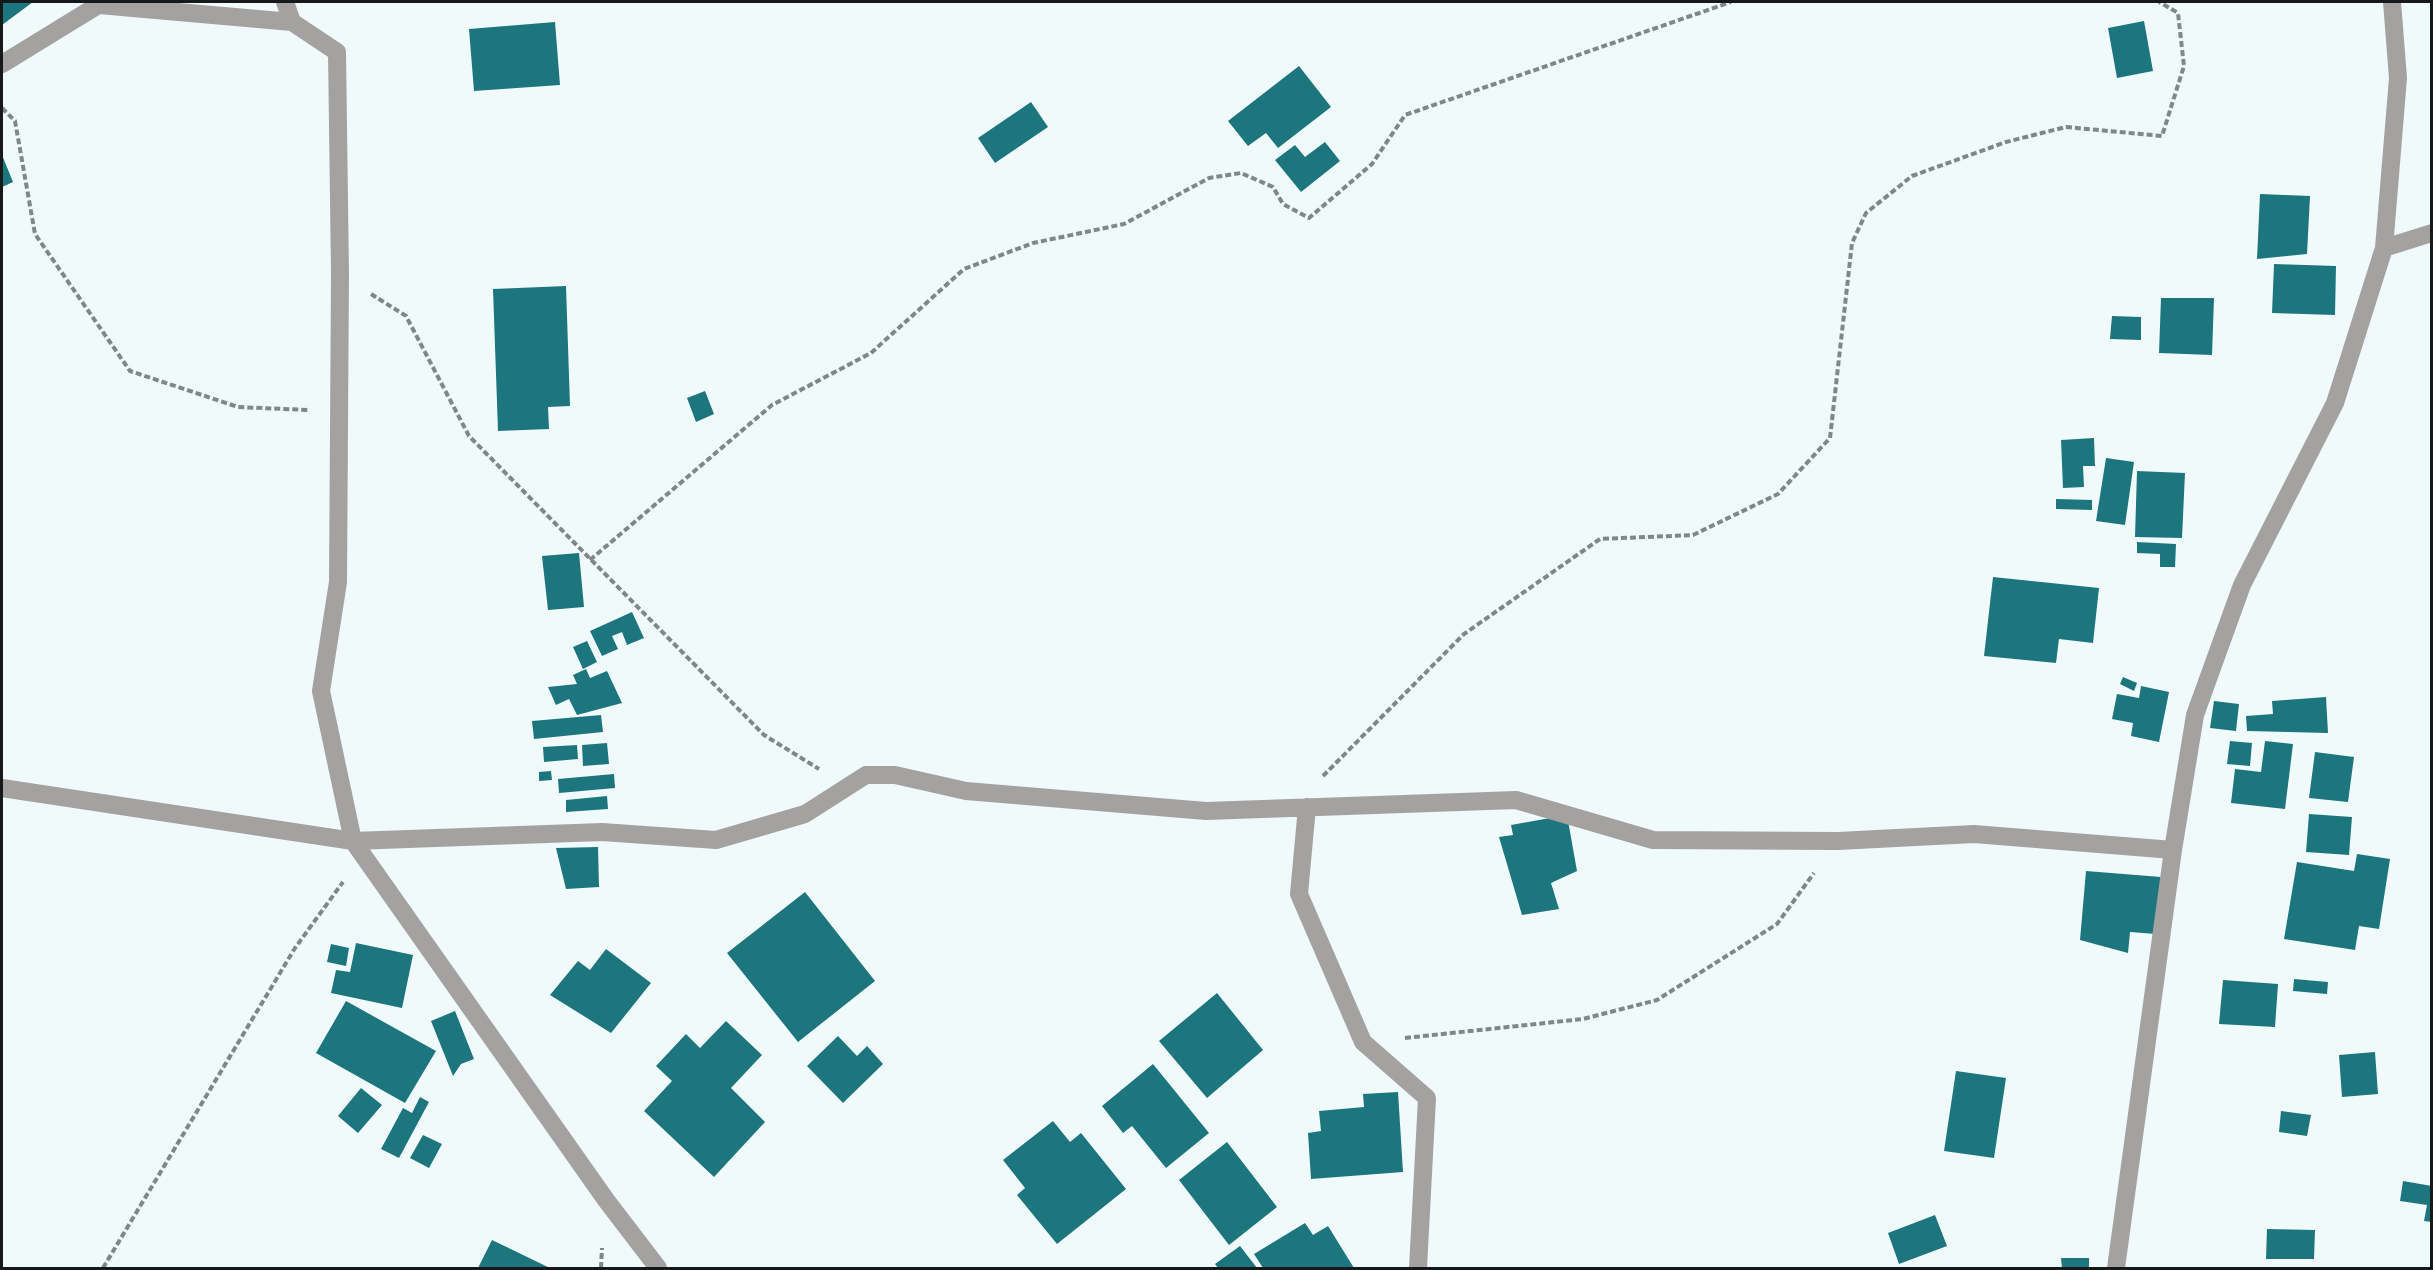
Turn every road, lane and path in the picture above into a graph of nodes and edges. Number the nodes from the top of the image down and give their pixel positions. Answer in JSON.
{"nodes":[{"id":1,"x":285,"y":2,"type":"edge"},
{"id":2,"x":1731,"y":2,"type":"edge"},
{"id":3,"x":2159,"y":2,"type":"edge"},
{"id":4,"x":2392,"y":2,"type":"edge"},
{"id":5,"x":101,"y":3,"type":"edge"},
{"id":6,"x":292,"y":22,"type":"junction"},
{"id":7,"x":2,"y":63,"type":"edge"},
{"id":8,"x":2,"y":108,"type":"edge"},
{"id":9,"x":2432,"y":232,"type":"edge"},
{"id":10,"x":2384,"y":248,"type":"junction"},
{"id":11,"x":340,"y":274,"type":"junction"},
{"id":12,"x":339,"y":412,"type":"junction"},
{"id":13,"x":590,"y":560,"type":"junction"},
{"id":14,"x":847,"y":787,"type":"junction"},
{"id":15,"x":2,"y":788,"type":"edge"},
{"id":16,"x":1299,"y":808,"type":"junction"},
{"id":17,"x":1838,"y":841,"type":"junction"},
{"id":18,"x":357,"y":849,"type":"junction"},
{"id":19,"x":2173,"y":850,"type":"junction"},
{"id":20,"x":1363,"y":1042,"type":"junction"},
{"id":21,"x":103,"y":1269,"type":"edge"},
{"id":22,"x":658,"y":1269,"type":"edge"},
{"id":23,"x":1418,"y":1269,"type":"edge"},
{"id":24,"x":2116,"y":1269,"type":"edge"}],
"edges":[{"from":1,"to":6,"type":"street"},
{"from":2,"to":13,"type":"path"},
{"from":3,"to":16,"type":"path"},
{"from":4,"to":10,"type":"street"},
{"from":5,"to":6,"type":"street"},
{"from":5,"to":7,"type":"street"},
{"from":6,"to":11,"type":"street"},
{"from":8,"to":12,"type":"path"},
{"from":9,"to":10,"type":"street"},
{"from":10,"to":19,"type":"street"},
{"from":11,"to":12,"type":"street"},
{"from":11,"to":13,"type":"path"},
{"from":12,"to":18,"type":"street"},
{"from":13,"to":14,"type":"path"},
{"from":14,"to":16,"type":"street"},
{"from":14,"to":18,"type":"street"},
{"from":15,"to":18,"type":"street"},
{"from":16,"to":17,"type":"street"},
{"from":16,"to":20,"type":"street"},
{"from":17,"to":19,"type":"street"},
{"from":17,"to":20,"type":"path"},
{"from":18,"to":21,"type":"path"},
{"from":18,"to":22,"type":"street"},
{"from":19,"to":24,"type":"street"},
{"from":20,"to":23,"type":"street"}]}
